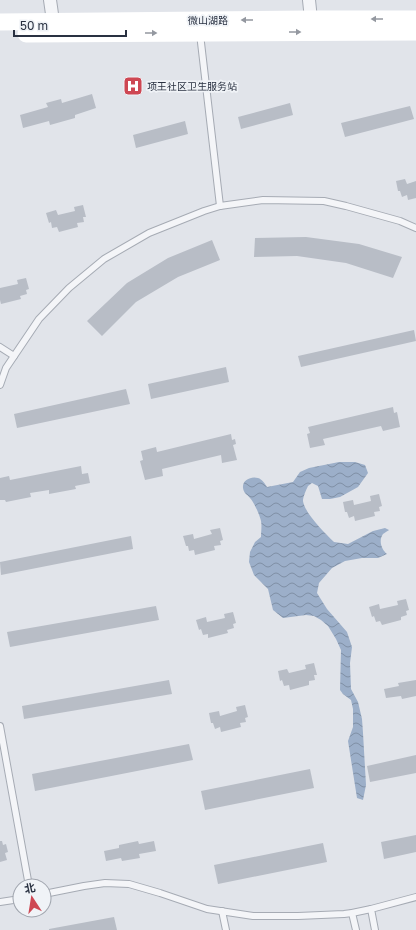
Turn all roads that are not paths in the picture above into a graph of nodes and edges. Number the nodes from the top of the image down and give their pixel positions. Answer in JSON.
{"nodes":[{"id":1,"x":50,"y":0,"type":"edge"},
{"id":2,"x":309,"y":0,"type":"edge"},
{"id":3,"x":312,"y":19,"type":"junction"},
{"id":4,"x":416,"y":19,"type":"edge"},
{"id":5,"x":53,"y":21,"type":"junction"},
{"id":6,"x":0,"y":22,"type":"edge"},
{"id":7,"x":200,"y":32,"type":"junction"},
{"id":8,"x":416,"y":32,"type":"edge"},
{"id":9,"x":0,"y":34,"type":"edge"},
{"id":10,"x":220,"y":206,"type":"junction"},
{"id":11,"x":416,"y":228,"type":"edge"},
{"id":12,"x":0,"y":347,"type":"edge"},
{"id":13,"x":14,"y":356,"type":"junction"},
{"id":14,"x":0,"y":385,"type":"edge"},
{"id":15,"x":0,"y":726,"type":"edge"},
{"id":16,"x":28,"y":878,"type":"edge"},
{"id":17,"x":52,"y":892,"type":"edge"},
{"id":18,"x":416,"y":897,"type":"edge"},
{"id":19,"x":12,"y":900,"type":"edge"},
{"id":20,"x":0,"y":902,"type":"edge"},
{"id":21,"x":371,"y":910,"type":"junction"},
{"id":22,"x":222,"y":911,"type":"junction"},
{"id":23,"x":352,"y":913,"type":"junction"},
{"id":24,"x":226,"y":930,"type":"edge"},
{"id":25,"x":356,"y":930,"type":"edge"},
{"id":26,"x":375,"y":930,"type":"edge"}],
"edges":[{"from":1,"to":5,"type":"street"},
{"from":2,"to":3,"type":"street"},
{"from":4,"to":3,"type":"street","name":"微山湖路","one_way":true},
{"from":3,"to":5,"type":"street","name":"微山湖路","one_way":true},
{"from":5,"to":6,"type":"street","name":"微山湖路"},
{"from":7,"to":8,"type":"street","name":"微山湖路","one_way":true},
{"from":9,"to":7,"type":"street","name":"微山湖路","one_way":true},
{"from":7,"to":10,"type":"lane"},
{"from":10,"to":11,"type":"lane"},
{"from":10,"to":13,"type":"lane"},
{"from":12,"to":13,"type":"lane"},
{"from":13,"to":14,"type":"lane"},
{"from":15,"to":16,"type":"lane"},
{"from":17,"to":22,"type":"lane"},
{"from":18,"to":21,"type":"lane"},
{"from":19,"to":20,"type":"lane"},
{"from":21,"to":23,"type":"lane"},
{"from":21,"to":26,"type":"lane"},
{"from":22,"to":23,"type":"lane"},
{"from":22,"to":24,"type":"lane"},
{"from":23,"to":25,"type":"lane"}]}
